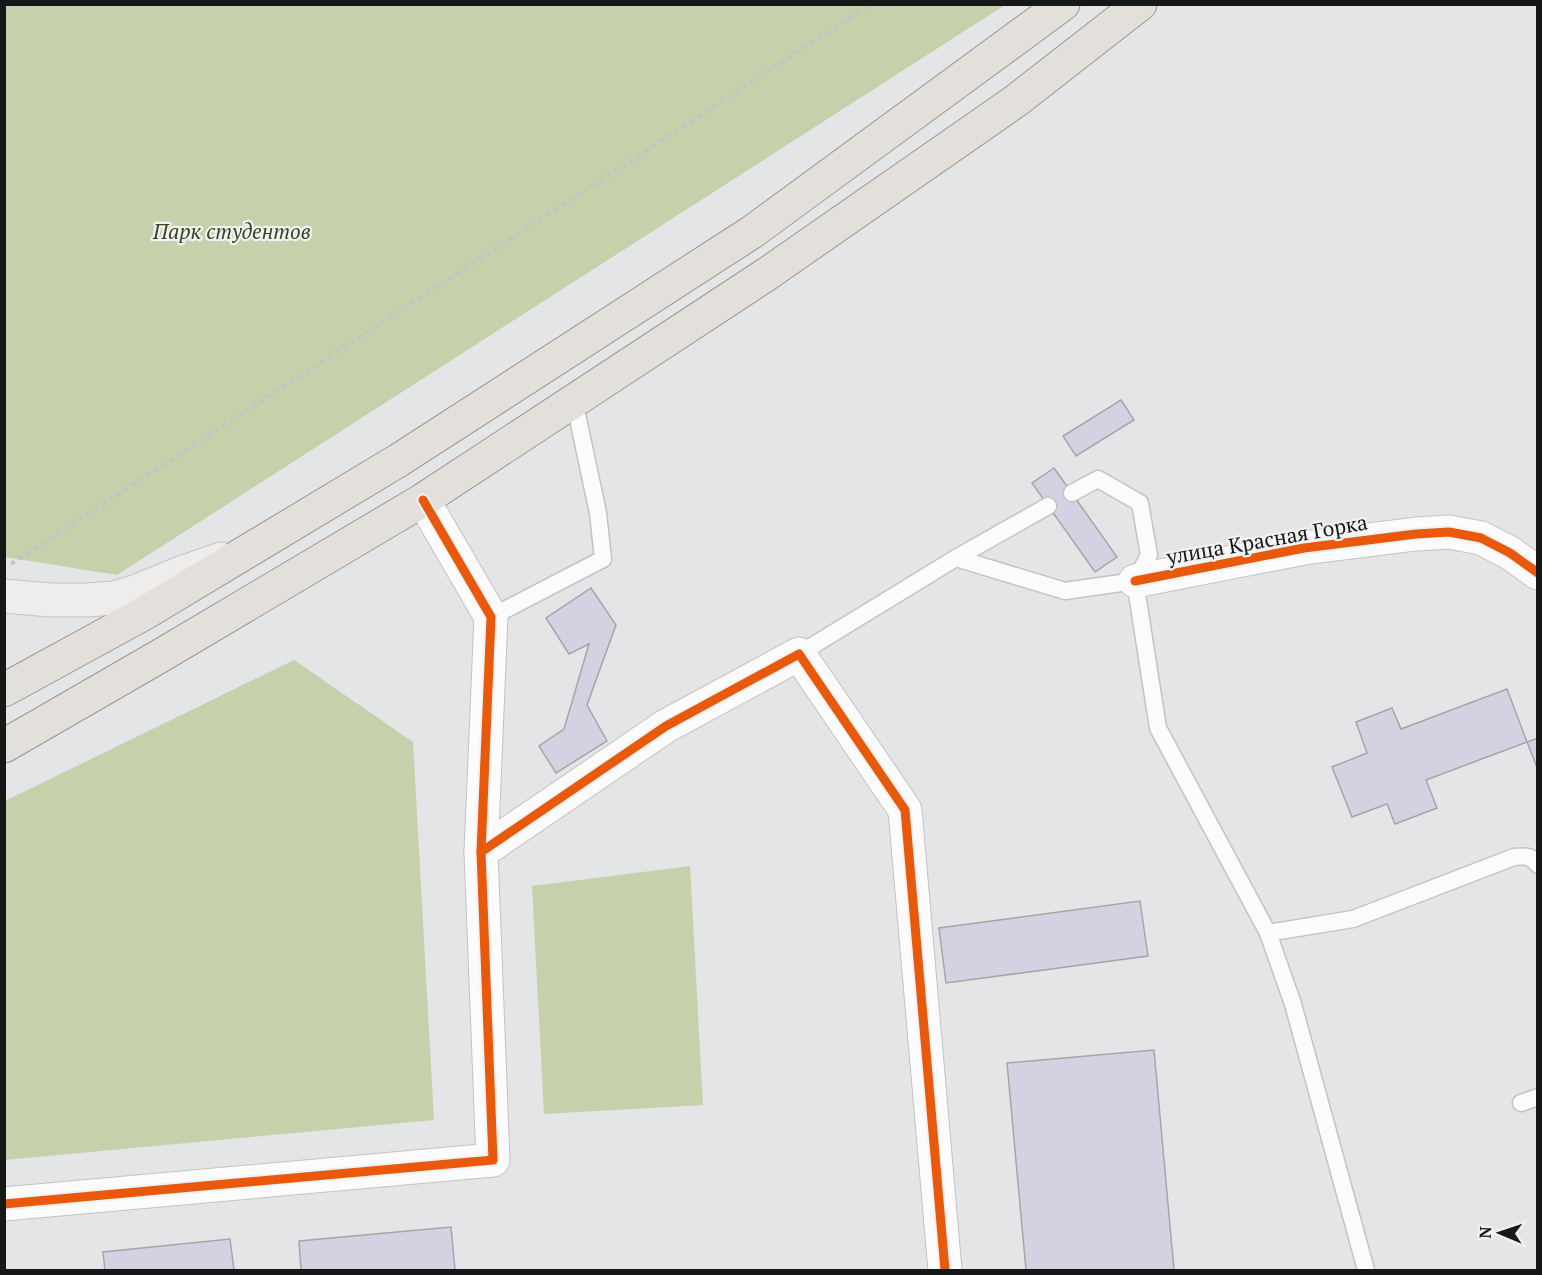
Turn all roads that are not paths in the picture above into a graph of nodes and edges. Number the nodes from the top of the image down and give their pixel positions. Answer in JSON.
{"nodes":[{"id":1,"x":1063,"y":4,"type":"edge"},
{"id":2,"x":1140,"y":4,"type":"edge"},
{"id":3,"x":574,"y":400,"type":"junction"},
{"id":4,"x":1072,"y":493,"type":"dead end"},
{"id":5,"x":423,"y":500,"type":"junction"},
{"id":6,"x":1048,"y":506,"type":"dead end"},
{"id":7,"x":254,"y":548,"type":"junction"},
{"id":8,"x":956,"y":558,"type":"junction"},
{"id":9,"x":1538,"y":573,"type":"edge"},
{"id":10,"x":1135,"y":581,"type":"junction"},
{"id":11,"x":4,"y":597,"type":"edge"},
{"id":12,"x":491,"y":617,"type":"junction"},
{"id":13,"x":799,"y":654,"type":"junction"},
{"id":14,"x":4,"y":690,"type":"edge"},
{"id":15,"x":4,"y":746,"type":"edge"},
{"id":16,"x":481,"y":852,"type":"junction"},
{"id":17,"x":1538,"y":865,"type":"edge"},
{"id":18,"x":1268,"y":933,"type":"junction"},
{"id":19,"x":1538,"y":1097,"type":"edge"},
{"id":20,"x":1521,"y":1103,"type":"dead end"},
{"id":21,"x":4,"y":1204,"type":"edge"},
{"id":22,"x":945,"y":1270,"type":"edge"},
{"id":23,"x":1366,"y":1270,"type":"edge"}],
"edges":[{"from":1,"to":7,"type":"main road"},
{"from":2,"to":3,"type":"main road"},
{"from":3,"to":5,"type":"main road"},
{"from":3,"to":12,"type":"lane"},
{"from":4,"to":10,"type":"lane"},
{"from":5,"to":12,"type":"street"},
{"from":5,"to":15,"type":"main road"},
{"from":6,"to":8,"type":"lane"},
{"from":7,"to":11,"type":"street"},
{"from":7,"to":14,"type":"main road"},
{"from":8,"to":10,"type":"lane"},
{"from":8,"to":13,"type":"lane"},
{"from":9,"to":10,"type":"street","name":"улица Красная Горка"},
{"from":10,"to":18,"type":"lane"},
{"from":12,"to":16,"type":"street"},
{"from":13,"to":16,"type":"street"},
{"from":13,"to":22,"type":"street"},
{"from":16,"to":21,"type":"street"},
{"from":17,"to":18,"type":"lane"},
{"from":18,"to":23,"type":"lane"},
{"from":19,"to":20,"type":"lane"}]}
